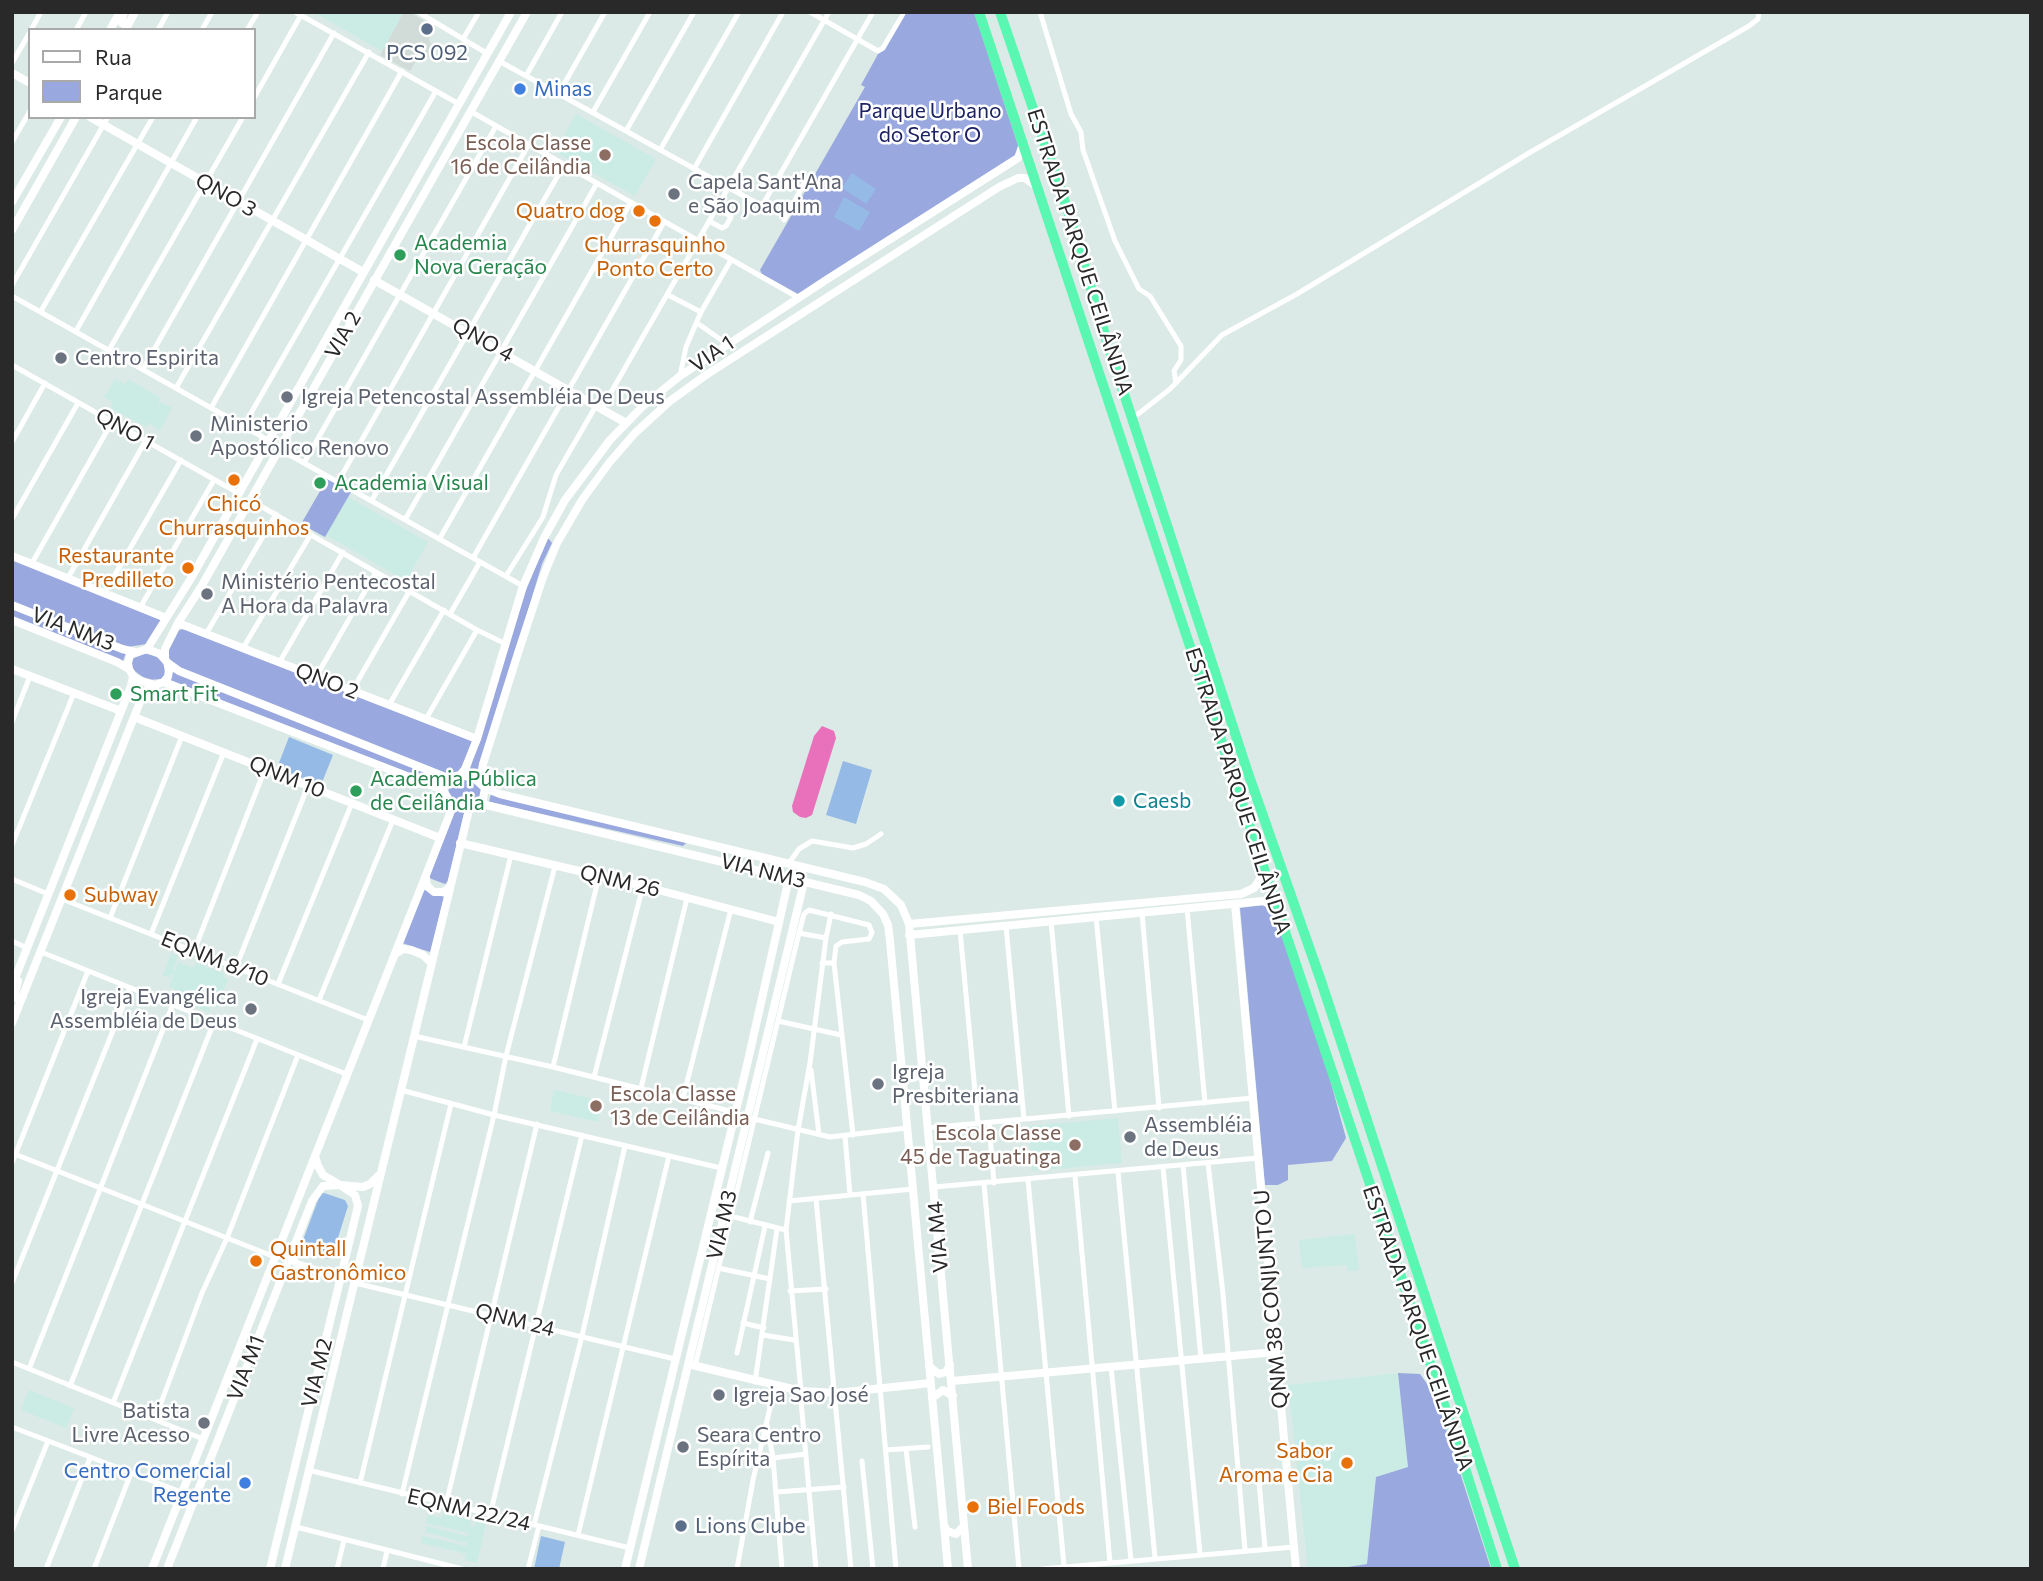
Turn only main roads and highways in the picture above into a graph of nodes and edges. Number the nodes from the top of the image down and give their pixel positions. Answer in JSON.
{"nodes":[{"id":1,"x":122,"y":12,"type":"edge"},
{"id":2,"x":135,"y":12,"type":"edge"},
{"id":3,"x":511,"y":12,"type":"edge"},
{"id":4,"x":527,"y":12,"type":"edge"},
{"id":5,"x":979,"y":12,"type":"edge"},
{"id":6,"x":1000,"y":12,"type":"edge"},
{"id":7,"x":127,"y":26,"type":"edge"},
{"id":8,"x":111,"y":28,"type":"edge"},
{"id":9,"x":12,"y":73,"type":"edge"},
{"id":10,"x":28,"y":82,"type":"edge"},
{"id":11,"x":60,"y":119,"type":"edge"},
{"id":12,"x":60,"y":119,"type":"edge"},
{"id":13,"x":75,"y":119,"type":"edge"},
{"id":14,"x":106,"y":121,"type":"edge"},
{"id":15,"x":1023,"y":144,"type":"junction"},
{"id":16,"x":50,"y":163,"type":"junction"},
{"id":17,"x":31,"y":170,"type":"junction"},
{"id":18,"x":419,"y":175,"type":"junction"},
{"id":19,"x":431,"y":183,"type":"junction"},
{"id":20,"x":1037,"y":187,"type":"junction"},
{"id":21,"x":411,"y":188,"type":"junction"},
{"id":22,"x":423,"y":197,"type":"junction"},
{"id":23,"x":12,"y":202,"type":"edge"},
{"id":24,"x":15,"y":226,"type":"edge"},
{"id":25,"x":864,"y":255,"type":"junction"},
{"id":26,"x":872,"y":269,"type":"junction"},
{"id":27,"x":363,"y":272,"type":"junction"},
{"id":28,"x":374,"y":280,"type":"junction"},
{"id":29,"x":738,"y":354,"type":"junction"},
{"id":30,"x":699,"y":362,"type":"junction"},
{"id":31,"x":305,"y":376,"type":"junction"},
{"id":32,"x":316,"y":383,"type":"junction"},
{"id":33,"x":298,"y":388,"type":"junction"},
{"id":34,"x":308,"y":395,"type":"junction"},
{"id":35,"x":1133,"y":418,"type":"junction"},
{"id":36,"x":1115,"y":419,"type":"junction"},
{"id":37,"x":626,"y":423,"type":"junction"},
{"id":38,"x":582,"y":500,"type":"junction"},
{"id":39,"x":553,"y":521,"type":"junction"},
{"id":40,"x":544,"y":538,"type":"junction"},
{"id":41,"x":12,"y":556,"type":"edge"},
{"id":42,"x":543,"y":577,"type":"junction"},
{"id":43,"x":190,"y":580,"type":"junction"},
{"id":44,"x":201,"y":587,"type":"junction"},
{"id":45,"x":181,"y":593,"type":"junction"},
{"id":46,"x":193,"y":600,"type":"junction"},
{"id":47,"x":12,"y":605,"type":"edge"},
{"id":48,"x":166,"y":618,"type":"junction"},
{"id":49,"x":12,"y":620,"type":"edge"},
{"id":50,"x":178,"y":623,"type":"junction"},
{"id":51,"x":147,"y":649,"type":"junction"},
{"id":52,"x":135,"y":652,"type":"junction"},
{"id":53,"x":166,"y":661,"type":"junction"},
{"id":54,"x":12,"y":669,"type":"edge"},
{"id":55,"x":131,"y":672,"type":"junction"},
{"id":56,"x":164,"y":682,"type":"junction"},
{"id":57,"x":153,"y":685,"type":"junction"},
{"id":58,"x":121,"y":711,"type":"junction"},
{"id":59,"x":134,"y":717,"type":"junction"},
{"id":60,"x":1235,"y":730,"type":"junction"},
{"id":61,"x":1220,"y":734,"type":"junction"},
{"id":62,"x":477,"y":739,"type":"junction"},
{"id":63,"x":96,"y":773,"type":"junction"},
{"id":64,"x":460,"y":775,"type":"junction"},
{"id":65,"x":448,"y":778,"type":"junction"},
{"id":66,"x":482,"y":785,"type":"junction"},
{"id":67,"x":443,"y":790,"type":"junction"},
{"id":68,"x":451,"y":803,"type":"junction"},
{"id":69,"x":482,"y":804,"type":"junction"},
{"id":70,"x":469,"y":810,"type":"junction"},
{"id":71,"x":88,"y":834,"type":"junction"},
{"id":72,"x":440,"y":838,"type":"junction"},
{"id":73,"x":687,"y":839,"type":"junction"},
{"id":74,"x":460,"y":843,"type":"junction"},
{"id":75,"x":704,"y":843,"type":"junction"},
{"id":76,"x":67,"y":847,"type":"junction"},
{"id":77,"x":682,"y":852,"type":"junction"},
{"id":78,"x":700,"y":856,"type":"junction"},
{"id":79,"x":1263,"y":866,"type":"junction"},
{"id":80,"x":826,"y":872,"type":"junction"},
{"id":81,"x":426,"y":875,"type":"junction"},
{"id":82,"x":789,"y":878,"type":"junction"},
{"id":83,"x":848,"y":878,"type":"junction"},
{"id":84,"x":804,"y":881,"type":"junction"},
{"id":85,"x":825,"y":886,"type":"junction"},
{"id":86,"x":450,"y":887,"type":"junction"},
{"id":87,"x":842,"y":890,"type":"junction"},
{"id":88,"x":1239,"y":900,"type":"junction"},
{"id":89,"x":61,"y":903,"type":"junction"},
{"id":90,"x":783,"y":903,"type":"junction"},
{"id":91,"x":798,"y":905,"type":"junction"},
{"id":92,"x":1278,"y":908,"type":"junction"},
{"id":93,"x":938,"y":921,"type":"junction"},
{"id":94,"x":779,"y":922,"type":"junction"},
{"id":95,"x":909,"y":924,"type":"junction"},
{"id":96,"x":939,"y":932,"type":"junction"},
{"id":97,"x":909,"y":935,"type":"junction"},
{"id":98,"x":27,"y":949,"type":"junction"},
{"id":99,"x":395,"y":954,"type":"junction"},
{"id":100,"x":431,"y":963,"type":"junction"},
{"id":101,"x":12,"y":986,"type":"edge"},
{"id":102,"x":23,"y":996,"type":"junction"},
{"id":103,"x":12,"y":1006,"type":"edge"},
{"id":104,"x":12,"y":1016,"type":"edge"},
{"id":105,"x":12,"y":1023,"type":"edge"},
{"id":106,"x":747,"y":1065,"type":"junction"},
{"id":107,"x":759,"y":1067,"type":"junction"},
{"id":108,"x":902,"y":1071,"type":"junction"},
{"id":109,"x":923,"y":1071,"type":"junction"},
{"id":110,"x":904,"y":1089,"type":"junction"},
{"id":111,"x":925,"y":1090,"type":"junction"},
{"id":112,"x":1364,"y":1114,"type":"junction"},
{"id":113,"x":1348,"y":1117,"type":"junction"},
{"id":114,"x":315,"y":1153,"type":"junction"},
{"id":115,"x":380,"y":1172,"type":"junction"},
{"id":116,"x":719,"y":1179,"type":"junction"},
{"id":117,"x":340,"y":1185,"type":"junction"},
{"id":118,"x":295,"y":1206,"type":"junction"},
{"id":119,"x":722,"y":1224,"type":"junction"},
{"id":120,"x":296,"y":1243,"type":"junction"},
{"id":121,"x":294,"y":1261,"type":"junction"},
{"id":122,"x":341,"y":1279,"type":"junction"},
{"id":123,"x":688,"y":1305,"type":"junction"},
{"id":124,"x":691,"y":1351,"type":"junction"},
{"id":125,"x":1276,"y":1352,"type":"junction"},
{"id":126,"x":235,"y":1359,"type":"junction"},
{"id":127,"x":692,"y":1365,"type":"junction"},
{"id":128,"x":950,"y":1365,"type":"junction"},
{"id":129,"x":929,"y":1366,"type":"junction"},
{"id":130,"x":671,"y":1376,"type":"junction"},
{"id":131,"x":952,"y":1381,"type":"junction"},
{"id":132,"x":931,"y":1383,"type":"junction"},
{"id":133,"x":953,"y":1396,"type":"junction"},
{"id":134,"x":235,"y":1397,"type":"junction"},
{"id":135,"x":933,"y":1398,"type":"junction"},
{"id":136,"x":218,"y":1404,"type":"junction"},
{"id":137,"x":308,"y":1412,"type":"junction"},
{"id":138,"x":322,"y":1416,"type":"junction"},
{"id":139,"x":675,"y":1419,"type":"junction"},
{"id":140,"x":304,"y":1427,"type":"junction"},
{"id":141,"x":318,"y":1432,"type":"junction"},
{"id":142,"x":1474,"y":1443,"type":"junction"},
{"id":143,"x":1458,"y":1446,"type":"junction"},
{"id":144,"x":208,"y":1466,"type":"junction"},
{"id":145,"x":642,"y":1497,"type":"junction"},
{"id":146,"x":964,"y":1526,"type":"junction"},
{"id":147,"x":945,"y":1527,"type":"junction"},
{"id":148,"x":645,"y":1542,"type":"junction"},
{"id":149,"x":965,"y":1543,"type":"junction"},
{"id":150,"x":946,"y":1545,"type":"junction"},
{"id":151,"x":154,"y":1566,"type":"edge"},
{"id":152,"x":271,"y":1568,"type":"edge"},
{"id":153,"x":167,"y":1569,"type":"edge"},
{"id":154,"x":285,"y":1569,"type":"edge"},
{"id":155,"x":625,"y":1569,"type":"edge"},
{"id":156,"x":639,"y":1569,"type":"edge"},
{"id":157,"x":948,"y":1569,"type":"edge"},
{"id":158,"x":968,"y":1569,"type":"edge"},
{"id":159,"x":1296,"y":1569,"type":"edge"},
{"id":160,"x":1497,"y":1569,"type":"edge"},
{"id":161,"x":1515,"y":1569,"type":"edge"}],
"edges":[{"from":1,"to":7,"type":"main road"},
{"from":1,"to":8,"type":"main road"},
{"from":2,"to":7,"type":"main road"},
{"from":3,"to":18,"type":"main road","name":"VIA 2"},
{"from":4,"to":19,"type":"main road","name":"VIA 2"},
{"from":5,"to":15,"type":"highway","name":"ESTRADA PARQUE CEILÂNDIA"},
{"from":6,"to":35,"type":"highway","name":"ESTRADA PARQUE CEILÂNDIA"},
{"from":9,"to":10,"type":"main road"},
{"from":11,"to":16,"type":"main road"},
{"from":12,"to":17,"type":"main road"},
{"from":13,"to":16,"type":"main road"},
{"from":14,"to":27,"type":"main road","name":"QNO 3"},
{"from":15,"to":20,"type":"highway","name":"ESTRADA PARQUE CEILÂNDIA"},
{"from":15,"to":25,"type":"main road","name":"VIA 1"},
{"from":16,"to":24,"type":"main road"},
{"from":17,"to":23,"type":"main road"},
{"from":17,"to":24,"type":"main road"},
{"from":18,"to":19,"type":"main road"},
{"from":18,"to":21,"type":"main road","name":"VIA 2"},
{"from":19,"to":22,"type":"main road","name":"VIA 2"},
{"from":20,"to":26,"type":"main road","name":"VIA 1"},
{"from":20,"to":36,"type":"highway","name":"ESTRADA PARQUE CEILÂNDIA"},
{"from":21,"to":22,"type":"main road"},
{"from":21,"to":27,"type":"main road","name":"VIA 2"},
{"from":22,"to":28,"type":"main road","name":"VIA 2"},
{"from":25,"to":26,"type":"main road"},
{"from":25,"to":30,"type":"main road","name":"VIA 1"},
{"from":26,"to":29,"type":"main road","name":"VIA 1"},
{"from":27,"to":31,"type":"main road","name":"VIA 2"},
{"from":28,"to":32,"type":"main road","name":"VIA 2"},
{"from":28,"to":37,"type":"main road","name":"QNO 4"},
{"from":29,"to":30,"type":"main road"},
{"from":29,"to":38,"type":"main road","name":"VIA 1"},
{"from":30,"to":37,"type":"main road","name":"VIA 1"},
{"from":31,"to":32,"type":"main road"},
{"from":31,"to":33,"type":"main road","name":"VIA 2"},
{"from":32,"to":34,"type":"main road","name":"VIA 2"},
{"from":33,"to":34,"type":"main road"},
{"from":33,"to":43,"type":"main road","name":"VIA 2"},
{"from":34,"to":44,"type":"main road","name":"VIA 2"},
{"from":35,"to":36,"type":"highway"},
{"from":35,"to":60,"type":"highway","name":"ESTRADA PARQUE CEILÂNDIA"},
{"from":36,"to":61,"type":"highway","name":"ESTRADA PARQUE CEILÂNDIA"},
{"from":37,"to":39,"type":"main road","name":"VIA 1"},
{"from":38,"to":39,"type":"main road"},
{"from":38,"to":42,"type":"main road","name":"VIA 1"},
{"from":39,"to":40,"type":"main road","name":"VIA 1"},
{"from":40,"to":42,"type":"main road"},
{"from":40,"to":62,"type":"main road","name":"VIA 1"},
{"from":41,"to":48,"type":"main road"},
{"from":42,"to":66,"type":"main road","name":"VIA 1"},
{"from":43,"to":44,"type":"main road"},
{"from":43,"to":45,"type":"main road","name":"VIA 2"},
{"from":44,"to":46,"type":"main road","name":"VIA 2"},
{"from":45,"to":46,"type":"main road"},
{"from":45,"to":48,"type":"main road","name":"VIA 2"},
{"from":46,"to":50,"type":"main road","name":"VIA 2"},
{"from":47,"to":52,"type":"main road","name":"VIA NM3"},
{"from":48,"to":51,"type":"main road","name":"VIA 2"},
{"from":49,"to":55,"type":"main road","name":"VIA NM3"},
{"from":50,"to":53,"type":"main road","name":"VIA 2"},
{"from":50,"to":62,"type":"main road","name":"QNO 2"},
{"from":51,"to":52,"type":"main road"},
{"from":51,"to":53,"type":"main road"},
{"from":52,"to":55,"type":"main road"},
{"from":53,"to":56,"type":"main road"},
{"from":53,"to":65,"type":"main road"},
{"from":54,"to":58,"type":"main road"},
{"from":55,"to":57,"type":"main road"},
{"from":55,"to":58,"type":"main road"},
{"from":56,"to":57,"type":"main road"},
{"from":56,"to":67,"type":"main road"},
{"from":57,"to":59,"type":"main road"},
{"from":58,"to":63,"type":"main road"},
{"from":59,"to":71,"type":"main road"},
{"from":59,"to":72,"type":"main road","name":"QNM 10"},
{"from":60,"to":61,"type":"highway"},
{"from":60,"to":112,"type":"highway","name":"ESTRADA PARQUE CEILÂNDIA"},
{"from":61,"to":79,"type":"highway","name":"ESTRADA PARQUE CEILÂNDIA"},
{"from":62,"to":64,"type":"main road","name":"VIA 1"},
{"from":63,"to":71,"type":"main road"},
{"from":63,"to":76,"type":"main road"},
{"from":64,"to":65,"type":"main road"},
{"from":64,"to":66,"type":"main road"},
{"from":65,"to":67,"type":"main road"},
{"from":66,"to":69,"type":"main road"},
{"from":66,"to":73,"type":"main road","name":"VIA NM3"},
{"from":67,"to":68,"type":"main road"},
{"from":68,"to":70,"type":"main road"},
{"from":68,"to":72,"type":"main road"},
{"from":69,"to":70,"type":"main road"},
{"from":69,"to":77,"type":"main road","name":"VIA NM3"},
{"from":70,"to":74,"type":"main road"},
{"from":71,"to":89,"type":"main road"},
{"from":72,"to":81,"type":"main road"},
{"from":73,"to":75,"type":"main road","name":"VIA NM3"},
{"from":73,"to":77,"type":"main road"},
{"from":74,"to":86,"type":"main road"},
{"from":74,"to":94,"type":"main road","name":"QNM 26"},
{"from":75,"to":78,"type":"main road"},
{"from":75,"to":80,"type":"main road","name":"VIA NM3"},
{"from":76,"to":89,"type":"main road"},
{"from":76,"to":98,"type":"main road"},
{"from":77,"to":78,"type":"main road","name":"VIA NM3"},
{"from":78,"to":82,"type":"main road","name":"VIA NM3"},
{"from":79,"to":88,"type":"main road"},
{"from":79,"to":92,"type":"highway","name":"ESTRADA PARQUE CEILÂNDIA"},
{"from":80,"to":83,"type":"main road","name":"VIA NM3"},
{"from":80,"to":85,"type":"main road"},
{"from":81,"to":86,"type":"main road"},
{"from":81,"to":99,"type":"main road"},
{"from":82,"to":84,"type":"main road","name":"VIA NM3"},
{"from":82,"to":90,"type":"main road"},
{"from":83,"to":87,"type":"main road"},
{"from":83,"to":95,"type":"main road","name":"VIA NM3"},
{"from":84,"to":85,"type":"main road","name":"VIA NM3"},
{"from":84,"to":91,"type":"main road","name":"VIA M3"},
{"from":85,"to":87,"type":"main road","name":"VIA NM3"},
{"from":86,"to":100,"type":"main road"},
{"from":87,"to":108,"type":"main road","name":"VIA NM3"},
{"from":88,"to":92,"type":"main road"},
{"from":88,"to":93,"type":"main road"},
{"from":88,"to":96,"type":"main road"},
{"from":88,"to":125,"type":"main road","name":"QNM 38 CONJUNTO U"},
{"from":89,"to":102,"type":"main road"},
{"from":90,"to":91,"type":"main road"},
{"from":90,"to":94,"type":"main road"},
{"from":91,"to":107,"type":"main road","name":"VIA M3"},
{"from":92,"to":113,"type":"highway","name":"ESTRADA PARQUE CEILÂNDIA"},
{"from":93,"to":95,"type":"main road"},
{"from":93,"to":96,"type":"main road"},
{"from":94,"to":106,"type":"main road","name":"VIA M3"},
{"from":95,"to":97,"type":"main road"},
{"from":96,"to":97,"type":"main road"},
{"from":97,"to":109,"type":"main road","name":"VIA M4"},
{"from":98,"to":101,"type":"main road"},
{"from":98,"to":102,"type":"main road"},
{"from":99,"to":100,"type":"main road"},
{"from":99,"to":114,"type":"main road"},
{"from":100,"to":115,"type":"main road"},
{"from":102,"to":105,"type":"main road"},
{"from":103,"to":104,"type":"main road"},
{"from":106,"to":107,"type":"main road"},
{"from":106,"to":116,"type":"main road","name":"VIA M3"},
{"from":107,"to":119,"type":"main road","name":"VIA M3"},
{"from":108,"to":109,"type":"main road"},
{"from":108,"to":110,"type":"main road","name":"VIA M4"},
{"from":109,"to":111,"type":"main road","name":"VIA M4"},
{"from":110,"to":111,"type":"main road"},
{"from":110,"to":129,"type":"main road","name":"VIA M4"},
{"from":111,"to":128,"type":"main road","name":"VIA M4"},
{"from":112,"to":113,"type":"highway"},
{"from":112,"to":142,"type":"highway","name":"ESTRADA PARQUE CEILÂNDIA"},
{"from":113,"to":143,"type":"highway","name":"ESTRADA PARQUE CEILÂNDIA"},
{"from":114,"to":117,"type":"main road"},
{"from":114,"to":118,"type":"main road"},
{"from":115,"to":117,"type":"main road"},
{"from":115,"to":138,"type":"main road"},
{"from":116,"to":119,"type":"main road"},
{"from":116,"to":123,"type":"main road"},
{"from":117,"to":120,"type":"main road"},
{"from":117,"to":122,"type":"main road","name":"VIA M2"},
{"from":118,"to":120,"type":"main road"},
{"from":118,"to":126,"type":"main road"},
{"from":119,"to":124,"type":"main road","name":"VIA M3"},
{"from":120,"to":121,"type":"main road"},
{"from":121,"to":122,"type":"main road"},
{"from":121,"to":134,"type":"main road","name":"VIA M1"},
{"from":122,"to":137,"type":"main road","name":"VIA M2"},
{"from":123,"to":124,"type":"main road"},
{"from":123,"to":130,"type":"main road"},
{"from":124,"to":127,"type":"main road","name":"VIA M3"},
{"from":125,"to":131,"type":"main road"},
{"from":125,"to":159,"type":"main road","name":"QNM 38 CONJUNTO U"},
{"from":126,"to":134,"type":"main road"},
{"from":126,"to":136,"type":"main road"},
{"from":127,"to":132,"type":"main road"},
{"from":127,"to":139,"type":"main road","name":"VIA M3"},
{"from":128,"to":129,"type":"main road"},
{"from":128,"to":131,"type":"main road","name":"VIA M4"},
{"from":129,"to":132,"type":"main road","name":"VIA M4"},
{"from":130,"to":139,"type":"main road"},
{"from":130,"to":145,"type":"main road"},
{"from":131,"to":133,"type":"main road","name":"VIA M4"},
{"from":132,"to":135,"type":"main road","name":"VIA M4"},
{"from":133,"to":135,"type":"main road"},
{"from":133,"to":146,"type":"main road","name":"VIA M4"},
{"from":134,"to":144,"type":"main road","name":"VIA M1"},
{"from":135,"to":147,"type":"main road","name":"VIA M4"},
{"from":136,"to":144,"type":"main road"},
{"from":136,"to":151,"type":"main road"},
{"from":137,"to":138,"type":"main road"},
{"from":137,"to":140,"type":"main road","name":"VIA M2"},
{"from":138,"to":141,"type":"main road"},
{"from":139,"to":148,"type":"main road","name":"VIA M3"},
{"from":140,"to":141,"type":"main road"},
{"from":140,"to":152,"type":"main road","name":"VIA M2"},
{"from":141,"to":154,"type":"main road"},
{"from":142,"to":143,"type":"highway"},
{"from":142,"to":161,"type":"highway","name":"ESTRADA PARQUE CEILÂNDIA"},
{"from":143,"to":160,"type":"highway","name":"ESTRADA PARQUE CEILÂNDIA"},
{"from":144,"to":153,"type":"main road","name":"VIA M1"},
{"from":145,"to":148,"type":"main road"},
{"from":145,"to":155,"type":"main road"},
{"from":146,"to":147,"type":"main road"},
{"from":146,"to":149,"type":"main road","name":"VIA M4"},
{"from":147,"to":150,"type":"main road","name":"VIA M4"},
{"from":148,"to":156,"type":"main road","name":"VIA M3"},
{"from":149,"to":150,"type":"main road"},
{"from":149,"to":158,"type":"main road","name":"VIA M4"},
{"from":150,"to":157,"type":"main road","name":"VIA M4"}]}
